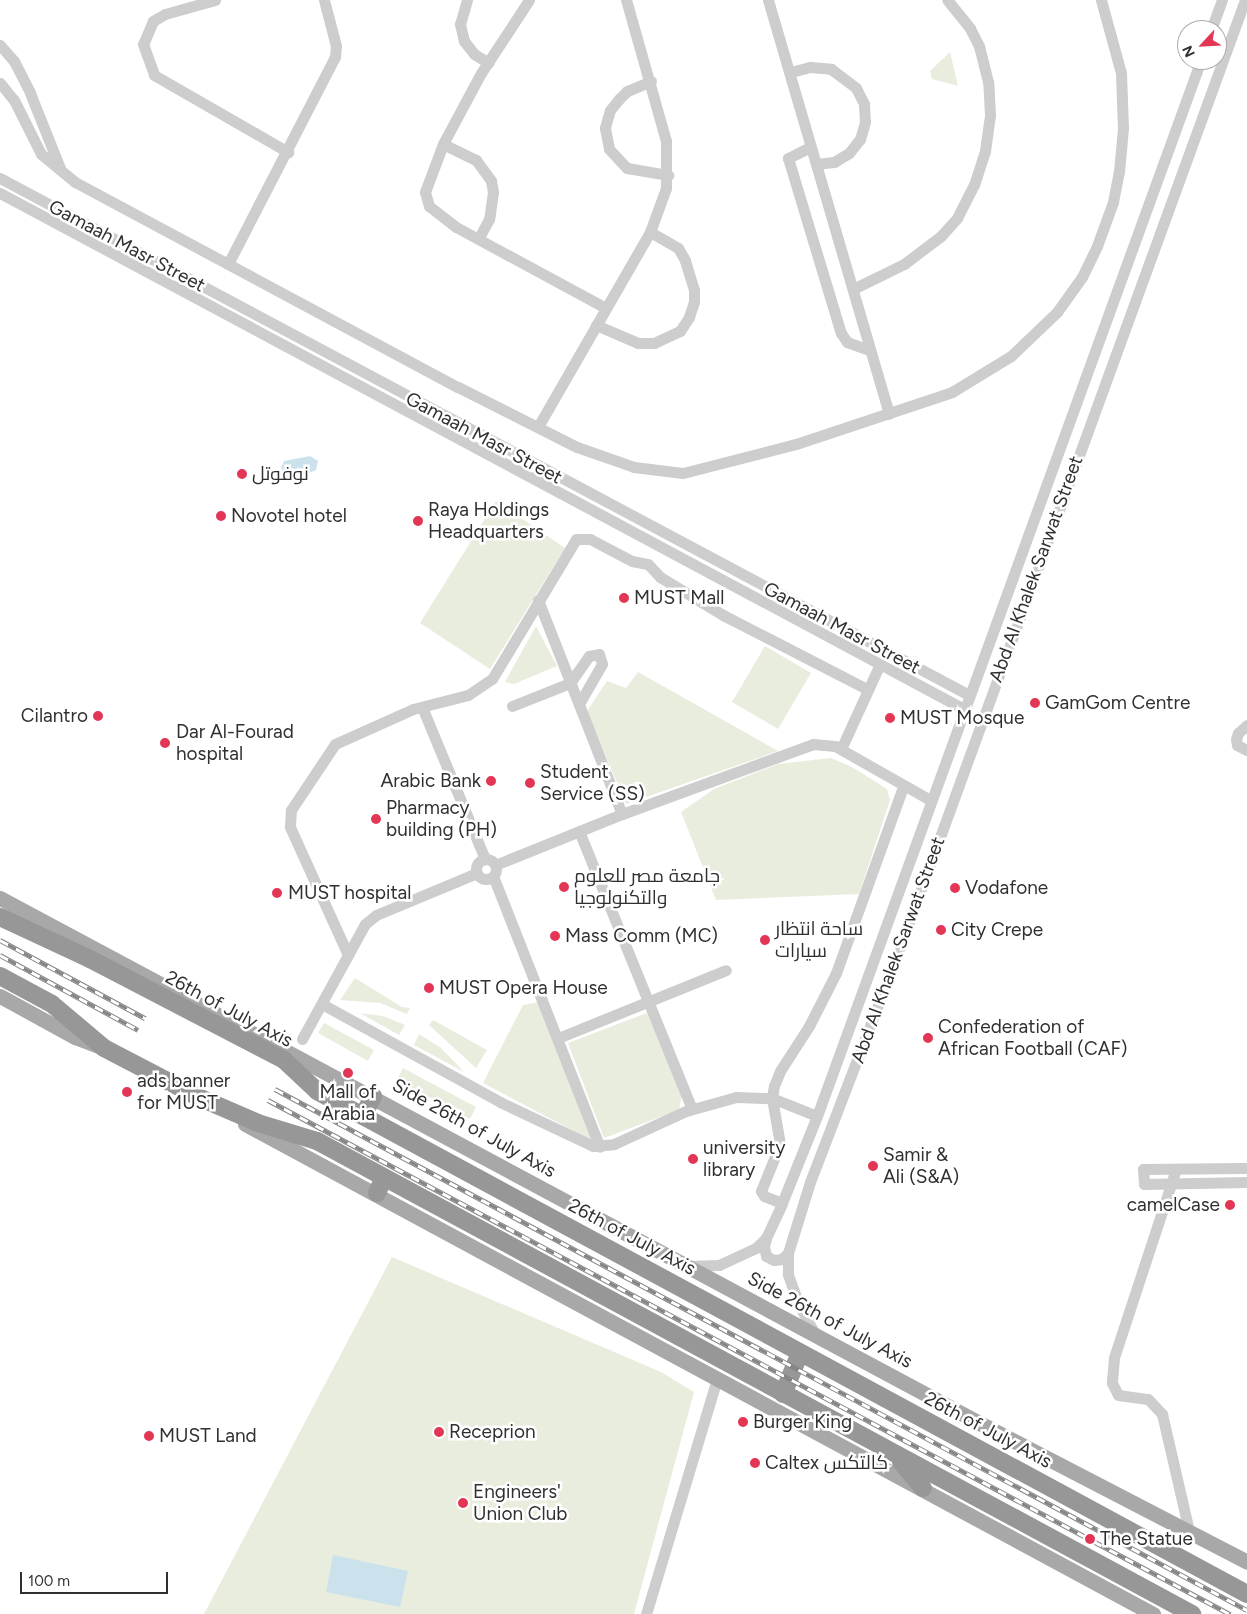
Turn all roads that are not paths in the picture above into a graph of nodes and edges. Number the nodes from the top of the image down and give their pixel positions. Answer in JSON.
{"nodes":[{"id":1,"x":215,"y":0,"type":"edge"},
{"id":2,"x":324,"y":0,"type":"edge"},
{"id":3,"x":467,"y":0,"type":"edge"},
{"id":4,"x":529,"y":0,"type":"edge"},
{"id":5,"x":626,"y":0,"type":"edge"},
{"id":6,"x":768,"y":0,"type":"edge"},
{"id":7,"x":946,"y":0,"type":"edge"},
{"id":8,"x":1101,"y":0,"type":"edge"},
{"id":9,"x":1222,"y":0,"type":"edge"},
{"id":10,"x":1245,"y":0,"type":"edge"},
{"id":11,"x":1215,"y":20,"type":"edge"},
{"id":12,"x":0,"y":46,"type":"edge"},
{"id":13,"x":0,"y":53,"type":"edge"},
{"id":14,"x":489,"y":63,"type":"junction"},
{"id":15,"x":1197,"y":70,"type":"edge"},
{"id":16,"x":792,"y":72,"type":"junction"},
{"id":17,"x":651,"y":82,"type":"junction"},
{"id":18,"x":0,"y":83,"type":"edge"},
{"id":19,"x":443,"y":144,"type":"junction"},
{"id":20,"x":810,"y":147,"type":"junction"},
{"id":21,"x":288,"y":152,"type":"junction"},
{"id":22,"x":816,"y":164,"type":"junction"},
{"id":23,"x":62,"y":172,"type":"junction"},
{"id":24,"x":668,"y":175,"type":"junction"},
{"id":25,"x":0,"y":178,"type":"edge"},
{"id":26,"x":0,"y":193,"type":"edge"},
{"id":27,"x":650,"y":232,"type":"junction"},
{"id":28,"x":479,"y":238,"type":"junction"},
{"id":29,"x":228,"y":264,"type":"junction"},
{"id":30,"x":853,"y":289,"type":"junction"},
{"id":31,"x":606,"y":308,"type":"junction"},
{"id":32,"x":596,"y":326,"type":"junction"},
{"id":33,"x":869,"y":350,"type":"junction"},
{"id":34,"x":889,"y":414,"type":"junction"},
{"id":35,"x":538,"y":425,"type":"junction"},
{"id":36,"x":538,"y":600,"type":"junction"},
{"id":37,"x":879,"y":666,"type":"junction"},
{"id":38,"x":570,"y":683,"type":"junction"},
{"id":39,"x":868,"y":689,"type":"junction"},
{"id":40,"x":969,"y":695,"type":"junction"},
{"id":41,"x":578,"y":704,"type":"junction"},
{"id":42,"x":422,"y":706,"type":"junction"},
{"id":43,"x":512,"y":706,"type":"dead end"},
{"id":44,"x":964,"y":709,"type":"junction"},
{"id":45,"x":1247,"y":725,"type":"edge"},
{"id":46,"x":1242,"y":747,"type":"edge"},
{"id":47,"x":841,"y":749,"type":"junction"},
{"id":48,"x":903,"y":787,"type":"junction"},
{"id":49,"x":930,"y":800,"type":"junction"},
{"id":50,"x":622,"y":814,"type":"junction"},
{"id":51,"x":579,"y":831,"type":"junction"},
{"id":52,"x":491,"y":867,"type":"junction"},
{"id":53,"x":477,"y":873,"type":"junction"},
{"id":54,"x":0,"y":898,"type":"edge"},
{"id":55,"x":0,"y":917,"type":"edge"},
{"id":56,"x":348,"y":955,"type":"junction"},
{"id":57,"x":726,"y":970,"type":"dead end"},
{"id":58,"x":0,"y":976,"type":"edge"},
{"id":59,"x":163,"y":992,"type":"junction"},
{"id":60,"x":0,"y":996,"type":"edge"},
{"id":61,"x":647,"y":1002,"type":"junction"},
{"id":62,"x":322,"y":1004,"type":"junction"},
{"id":63,"x":558,"y":1038,"type":"junction"},
{"id":64,"x":302,"y":1040,"type":"dead end"},
{"id":65,"x":104,"y":1048,"type":"junction"},
{"id":66,"x":373,"y":1096,"type":"junction"},
{"id":67,"x":772,"y":1098,"type":"junction"},
{"id":68,"x":692,"y":1109,"type":"junction"},
{"id":69,"x":363,"y":1116,"type":"junction"},
{"id":70,"x":817,"y":1116,"type":"junction"},
{"id":71,"x":600,"y":1147,"type":"junction"},
{"id":72,"x":1246,"y":1166,"type":"edge"},
{"id":73,"x":1176,"y":1169,"type":"junction"},
{"id":74,"x":1247,"y":1181,"type":"edge"},
{"id":75,"x":1172,"y":1183,"type":"junction"},
{"id":76,"x":380,"y":1185,"type":"junction"},
{"id":77,"x":782,"y":1203,"type":"junction"},
{"id":78,"x":766,"y":1238,"type":"junction"},
{"id":79,"x":788,"y":1253,"type":"junction"},
{"id":80,"x":685,"y":1266,"type":"junction"},
{"id":81,"x":816,"y":1335,"type":"junction"},
{"id":82,"x":800,"y":1353,"type":"junction"},
{"id":83,"x":717,"y":1379,"type":"junction"},
{"id":84,"x":783,"y":1394,"type":"junction"},
{"id":85,"x":894,"y":1454,"type":"junction"},
{"id":86,"x":923,"y":1488,"type":"junction"},
{"id":87,"x":1189,"y":1531,"type":"junction"},
{"id":88,"x":1247,"y":1562,"type":"edge"},
{"id":89,"x":1247,"y":1594,"type":"edge"},
{"id":90,"x":646,"y":1614,"type":"edge"},
{"id":91,"x":1153,"y":1614,"type":"edge"},
{"id":92,"x":1192,"y":1614,"type":"edge"}],
"edges":[{"from":1,"to":21,"type":"street"},
{"from":2,"to":21,"type":"street"},
{"from":3,"to":14,"type":"street"},
{"from":4,"to":14,"type":"street"},
{"from":5,"to":17,"type":"street"},
{"from":6,"to":16,"type":"street"},
{"from":7,"to":30,"type":"street"},
{"from":8,"to":34,"type":"street"},
{"from":9,"to":11,"type":"street"},
{"from":10,"to":79,"type":"street","name":"Abd Al Khalek Sarwat Street"},
{"from":12,"to":13,"type":"street"},
{"from":12,"to":23,"type":"street"},
{"from":14,"to":19,"type":"street"},
{"from":15,"to":40,"type":"street","name":"Abd Al Khalek Sarwat Street"},
{"from":16,"to":20,"type":"street"},
{"from":16,"to":22,"type":"street"},
{"from":17,"to":24,"type":"street"},
{"from":17,"to":24,"type":"street"},
{"from":18,"to":23,"type":"street"},
{"from":19,"to":28,"type":"street"},
{"from":19,"to":28,"type":"street"},
{"from":20,"to":22,"type":"street"},
{"from":20,"to":33,"type":"street"},
{"from":21,"to":29,"type":"street"},
{"from":22,"to":30,"type":"street"},
{"from":23,"to":29,"type":"street"},
{"from":24,"to":27,"type":"street"},
{"from":25,"to":40,"type":"street","name":"Gamaah Masr Street"},
{"from":26,"to":37,"type":"street","name":"Gamaah Masr Street"},
{"from":27,"to":31,"type":"street"},
{"from":27,"to":32,"type":"street"},
{"from":28,"to":31,"type":"street"},
{"from":29,"to":35,"type":"street"},
{"from":30,"to":33,"type":"street"},
{"from":31,"to":32,"type":"street"},
{"from":32,"to":35,"type":"street"},
{"from":33,"to":34,"type":"street"},
{"from":34,"to":35,"type":"street"},
{"from":36,"to":38,"type":"street"},
{"from":36,"to":39,"type":"street"},
{"from":36,"to":42,"type":"street"},
{"from":37,"to":39,"type":"street"},
{"from":37,"to":44,"type":"street","name":"Gamaah Masr Street"},
{"from":38,"to":41,"type":"street"},
{"from":38,"to":41,"type":"street"},
{"from":38,"to":43,"type":"street"},
{"from":39,"to":47,"type":"street"},
{"from":40,"to":44,"type":"street","name":"Abd Al Khalek Sarwat Street"},
{"from":41,"to":50,"type":"street"},
{"from":42,"to":52,"type":"street"},
{"from":42,"to":56,"type":"street"},
{"from":44,"to":49,"type":"street","name":"Abd Al Khalek Sarwat Street"},
{"from":45,"to":46,"type":"street"},
{"from":47,"to":48,"type":"street"},
{"from":47,"to":50,"type":"street"},
{"from":48,"to":49,"type":"street"},
{"from":48,"to":67,"type":"street"},
{"from":49,"to":70,"type":"street","name":"Abd Al Khalek Sarwat Street"},
{"from":50,"to":51,"type":"street"},
{"from":51,"to":52,"type":"street"},
{"from":51,"to":61,"type":"street"},
{"from":52,"to":53,"type":"street"},
{"from":52,"to":53,"type":"street"},
{"from":52,"to":63,"type":"street"},
{"from":53,"to":56,"type":"street"},
{"from":54,"to":59,"type":"main road","name":"Side 26th of July Axis"},
{"from":55,"to":59,"type":"highway","name":"26th of July Axis"},
{"from":56,"to":62,"type":"street"},
{"from":57,"to":61,"type":"street"},
{"from":58,"to":65,"type":"highway"},
{"from":59,"to":66,"type":"main road","name":"Side 26th of July Axis"},
{"from":59,"to":69,"type":"highway","name":"26th of July Axis"},
{"from":60,"to":65,"type":"main road"},
{"from":61,"to":63,"type":"street"},
{"from":61,"to":68,"type":"street"},
{"from":62,"to":64,"type":"street"},
{"from":62,"to":71,"type":"street"},
{"from":63,"to":71,"type":"street"},
{"from":65,"to":76,"type":"highway"},
{"from":66,"to":69,"type":"highway"},
{"from":66,"to":80,"type":"main road","name":"Side 26th of July Axis"},
{"from":67,"to":68,"type":"street"},
{"from":67,"to":70,"type":"street"},
{"from":67,"to":77,"type":"street"},
{"from":68,"to":71,"type":"street"},
{"from":69,"to":82,"type":"highway","name":"26th of July Axis"},
{"from":70,"to":77,"type":"street","name":"Abd Al Khalek Sarwat Street"},
{"from":72,"to":73,"type":"street"},
{"from":72,"to":74,"type":"street"},
{"from":73,"to":75,"type":"street"},
{"from":73,"to":75,"type":"street"},
{"from":74,"to":75,"type":"street"},
{"from":75,"to":87,"type":"street"},
{"from":76,"to":83,"type":"main road"},
{"from":76,"to":84,"type":"highway"},
{"from":77,"to":78,"type":"street","name":"Abd Al Khalek Sarwat Street"},
{"from":78,"to":79,"type":"street"},
{"from":78,"to":80,"type":"street"},
{"from":79,"to":81,"type":"street","name":"Abd Al Khalek Sarwat Street"},
{"from":80,"to":81,"type":"main road","name":"Side 26th of July Axis"},
{"from":81,"to":87,"type":"main road","name":"Side 26th of July Axis"},
{"from":82,"to":84,"type":"highway"},
{"from":82,"to":89,"type":"highway","name":"26th of July Axis"},
{"from":83,"to":86,"type":"main road"},
{"from":83,"to":90,"type":"street"},
{"from":84,"to":85,"type":"highway"},
{"from":85,"to":86,"type":"highway"},
{"from":85,"to":92,"type":"highway"},
{"from":86,"to":91,"type":"main road"},
{"from":87,"to":88,"type":"main road","name":"Side 26th of July Axis"}]}
